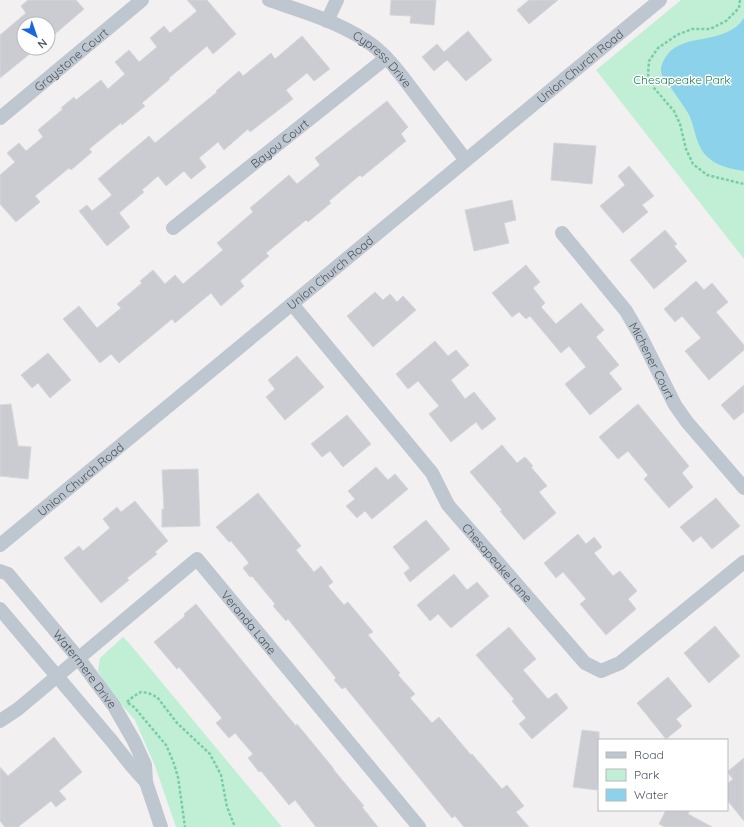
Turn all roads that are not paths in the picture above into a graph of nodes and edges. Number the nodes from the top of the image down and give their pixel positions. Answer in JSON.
{"nodes":[{"id":1,"x":142,"y":0,"type":"edge"},
{"id":2,"x":269,"y":0,"type":"edge"},
{"id":3,"x":337,"y":0,"type":"edge"},
{"id":4,"x":660,"y":0,"type":"edge"},
{"id":5,"x":327,"y":21,"type":"junction"},
{"id":6,"x":386,"y":58,"type":"junction"},
{"id":7,"x":0,"y":118,"type":"edge"},
{"id":8,"x":465,"y":159,"type":"junction"},
{"id":9,"x":173,"y":228,"type":"dead end"},
{"id":10,"x":562,"y":233,"type":"dead end"},
{"id":11,"x":292,"y":304,"type":"junction"},
{"id":12,"x":744,"y":488,"type":"edge"},
{"id":13,"x":0,"y":545,"type":"edge"},
{"id":14,"x":744,"y":562,"type":"edge"},
{"id":15,"x":0,"y":571,"type":"edge"},
{"id":16,"x":0,"y":609,"type":"edge"},
{"id":17,"x":79,"y":659,"type":"junction"},
{"id":18,"x":57,"y":677,"type":"junction"},
{"id":19,"x":0,"y":721,"type":"edge"},
{"id":20,"x":146,"y":782,"type":"junction"},
{"id":21,"x":161,"y":827,"type":"edge"},
{"id":22,"x":420,"y":827,"type":"edge"}],
"edges":[{"from":1,"to":7,"type":"street","name":"Graystone Court"},
{"from":2,"to":5,"type":"street","name":"Cypress Drive"},
{"from":3,"to":5,"type":"street"},
{"from":4,"to":8,"type":"street","name":"Union Church Road"},
{"from":5,"to":6,"type":"street","name":"Cypress Drive"},
{"from":6,"to":8,"type":"street","name":"Cypress Drive"},
{"from":6,"to":9,"type":"street","name":"Bayou Court"},
{"from":8,"to":11,"type":"street","name":"Union Church Road"},
{"from":10,"to":12,"type":"street","name":"Michener Court"},
{"from":11,"to":13,"type":"street","name":"Union Church Road"},
{"from":11,"to":14,"type":"street","name":"Chesapeake Lane"},
{"from":15,"to":17,"type":"street","name":"Watermere Drive"},
{"from":16,"to":18,"type":"street","name":"Watermere Drive"},
{"from":17,"to":18,"type":"street","name":"Veranda Lane"},
{"from":17,"to":20,"type":"street","name":"Watermere Drive"},
{"from":17,"to":22,"type":"street","name":"Veranda Lane"},
{"from":18,"to":19,"type":"street","name":"Veranda Lane"},
{"from":18,"to":20,"type":"street","name":"Watermere Drive"},
{"from":20,"to":21,"type":"street","name":"Watermere Drive"}]}
